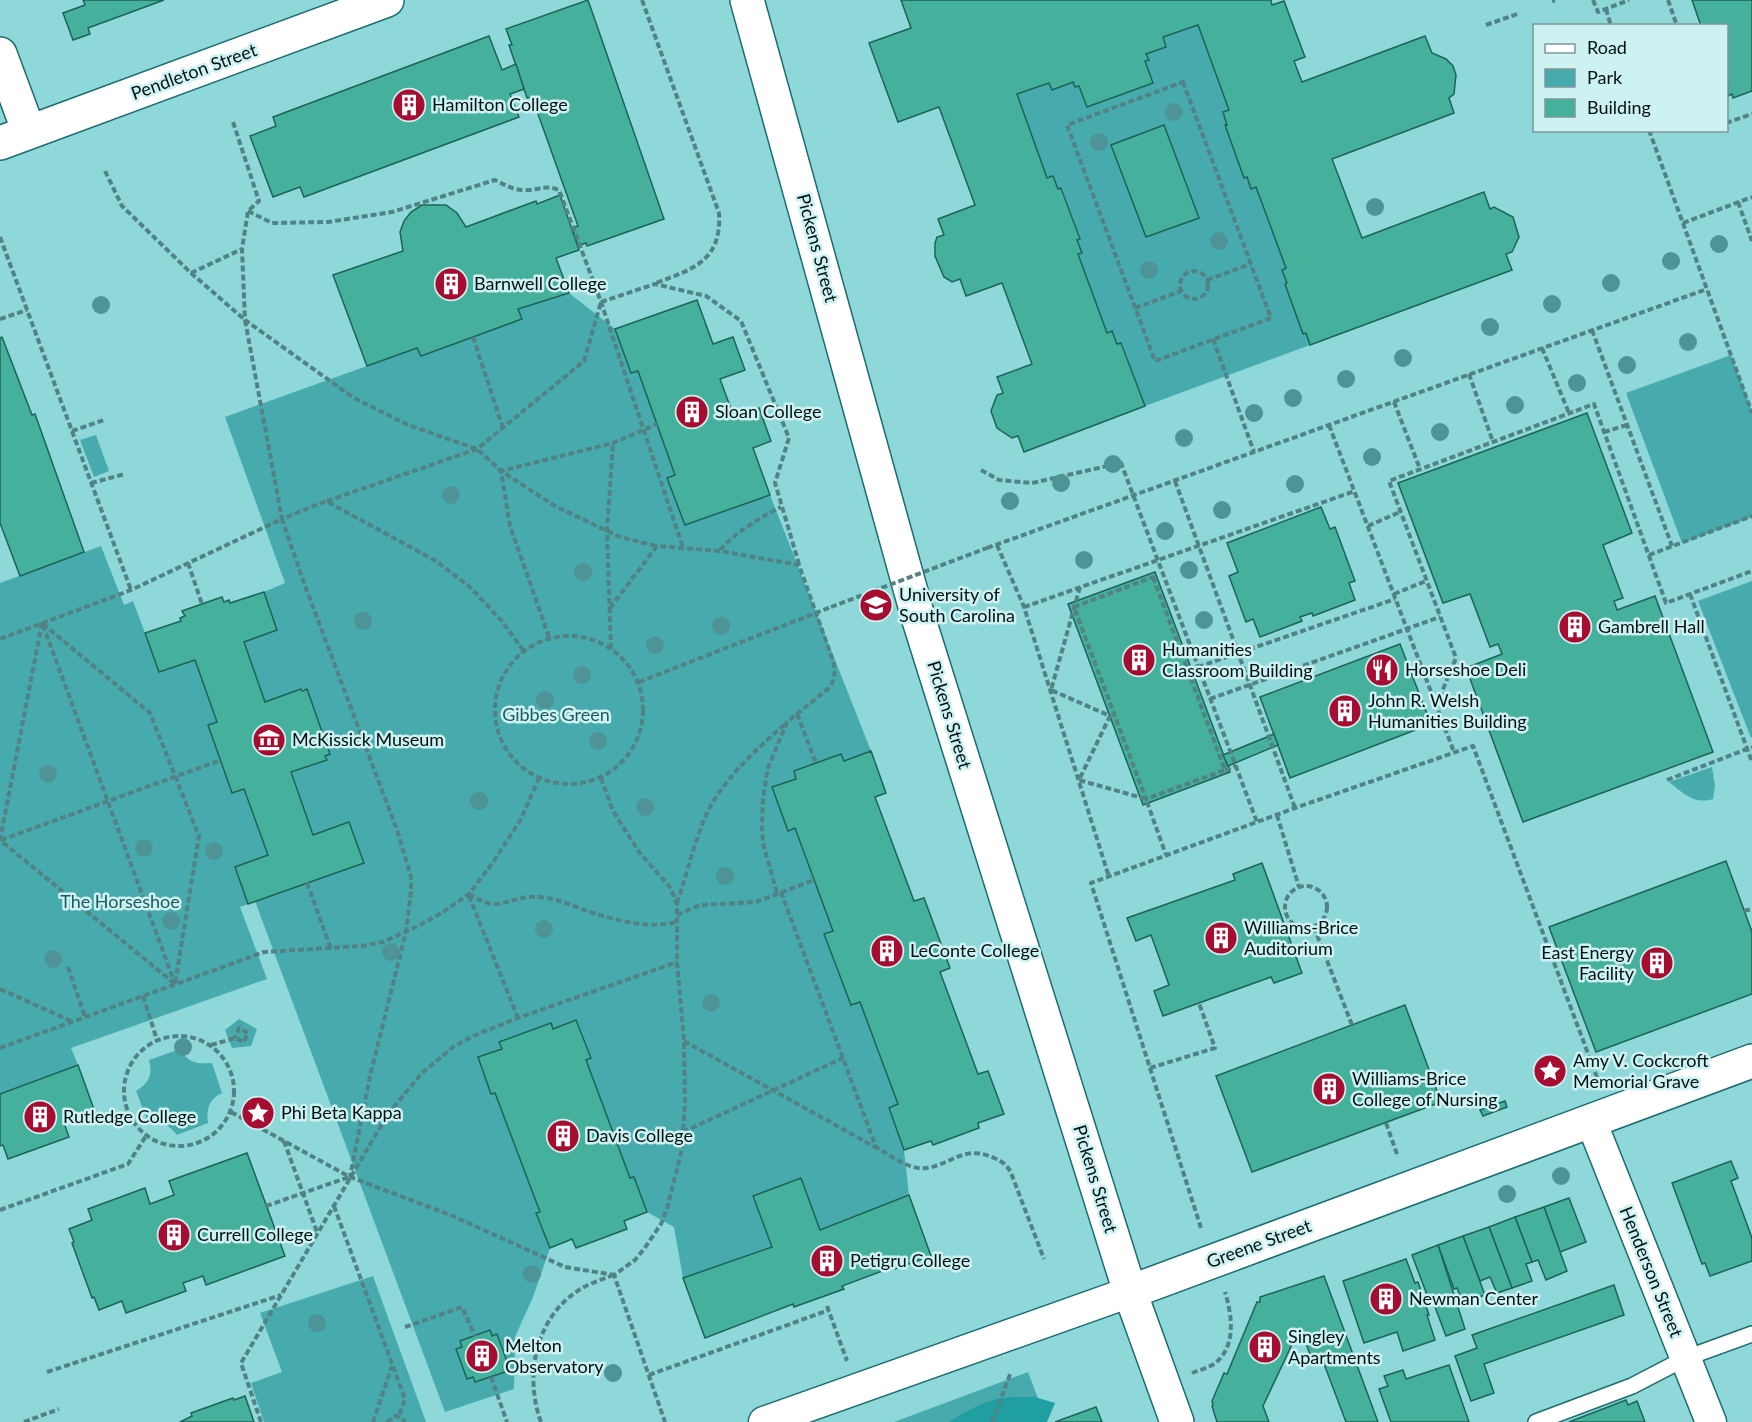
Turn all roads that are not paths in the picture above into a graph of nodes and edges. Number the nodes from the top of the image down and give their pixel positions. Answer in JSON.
{"nodes":[{"id":1,"x":387,"y":0,"type":"edge"},
{"id":2,"x":747,"y":0,"type":"edge"},
{"id":3,"x":0,"y":54,"type":"edge"},
{"id":4,"x":14,"y":138,"type":"edge"},
{"id":5,"x":1752,"y":1061,"type":"edge"},
{"id":6,"x":1592,"y":1121,"type":"junction"},
{"id":7,"x":1130,"y":1292,"type":"junction"},
{"id":8,"x":1752,"y":1334,"type":"edge"},
{"id":9,"x":1686,"y":1358,"type":"junction"},
{"id":10,"x":765,"y":1422,"type":"edge"},
{"id":11,"x":1177,"y":1422,"type":"edge"},
{"id":12,"x":1536,"y":1422,"type":"edge"},
{"id":13,"x":1711,"y":1422,"type":"edge"}],
"edges":[{"from":1,"to":4,"type":"street","name":"Pendleton Street"},
{"from":2,"to":7,"type":"street","name":"Pickens Street"},
{"from":3,"to":4,"type":"street"},
{"from":5,"to":6,"type":"street","name":"Greene Street"},
{"from":6,"to":7,"type":"street","name":"Greene Street"},
{"from":6,"to":9,"type":"street","name":"Henderson Street"},
{"from":7,"to":10,"type":"street","name":"Greene Street"},
{"from":7,"to":11,"type":"street","name":"Pickens Street"},
{"from":8,"to":9,"type":"lane"},
{"from":9,"to":12,"type":"lane"},
{"from":9,"to":13,"type":"street","name":"Henderson Street"}]}
